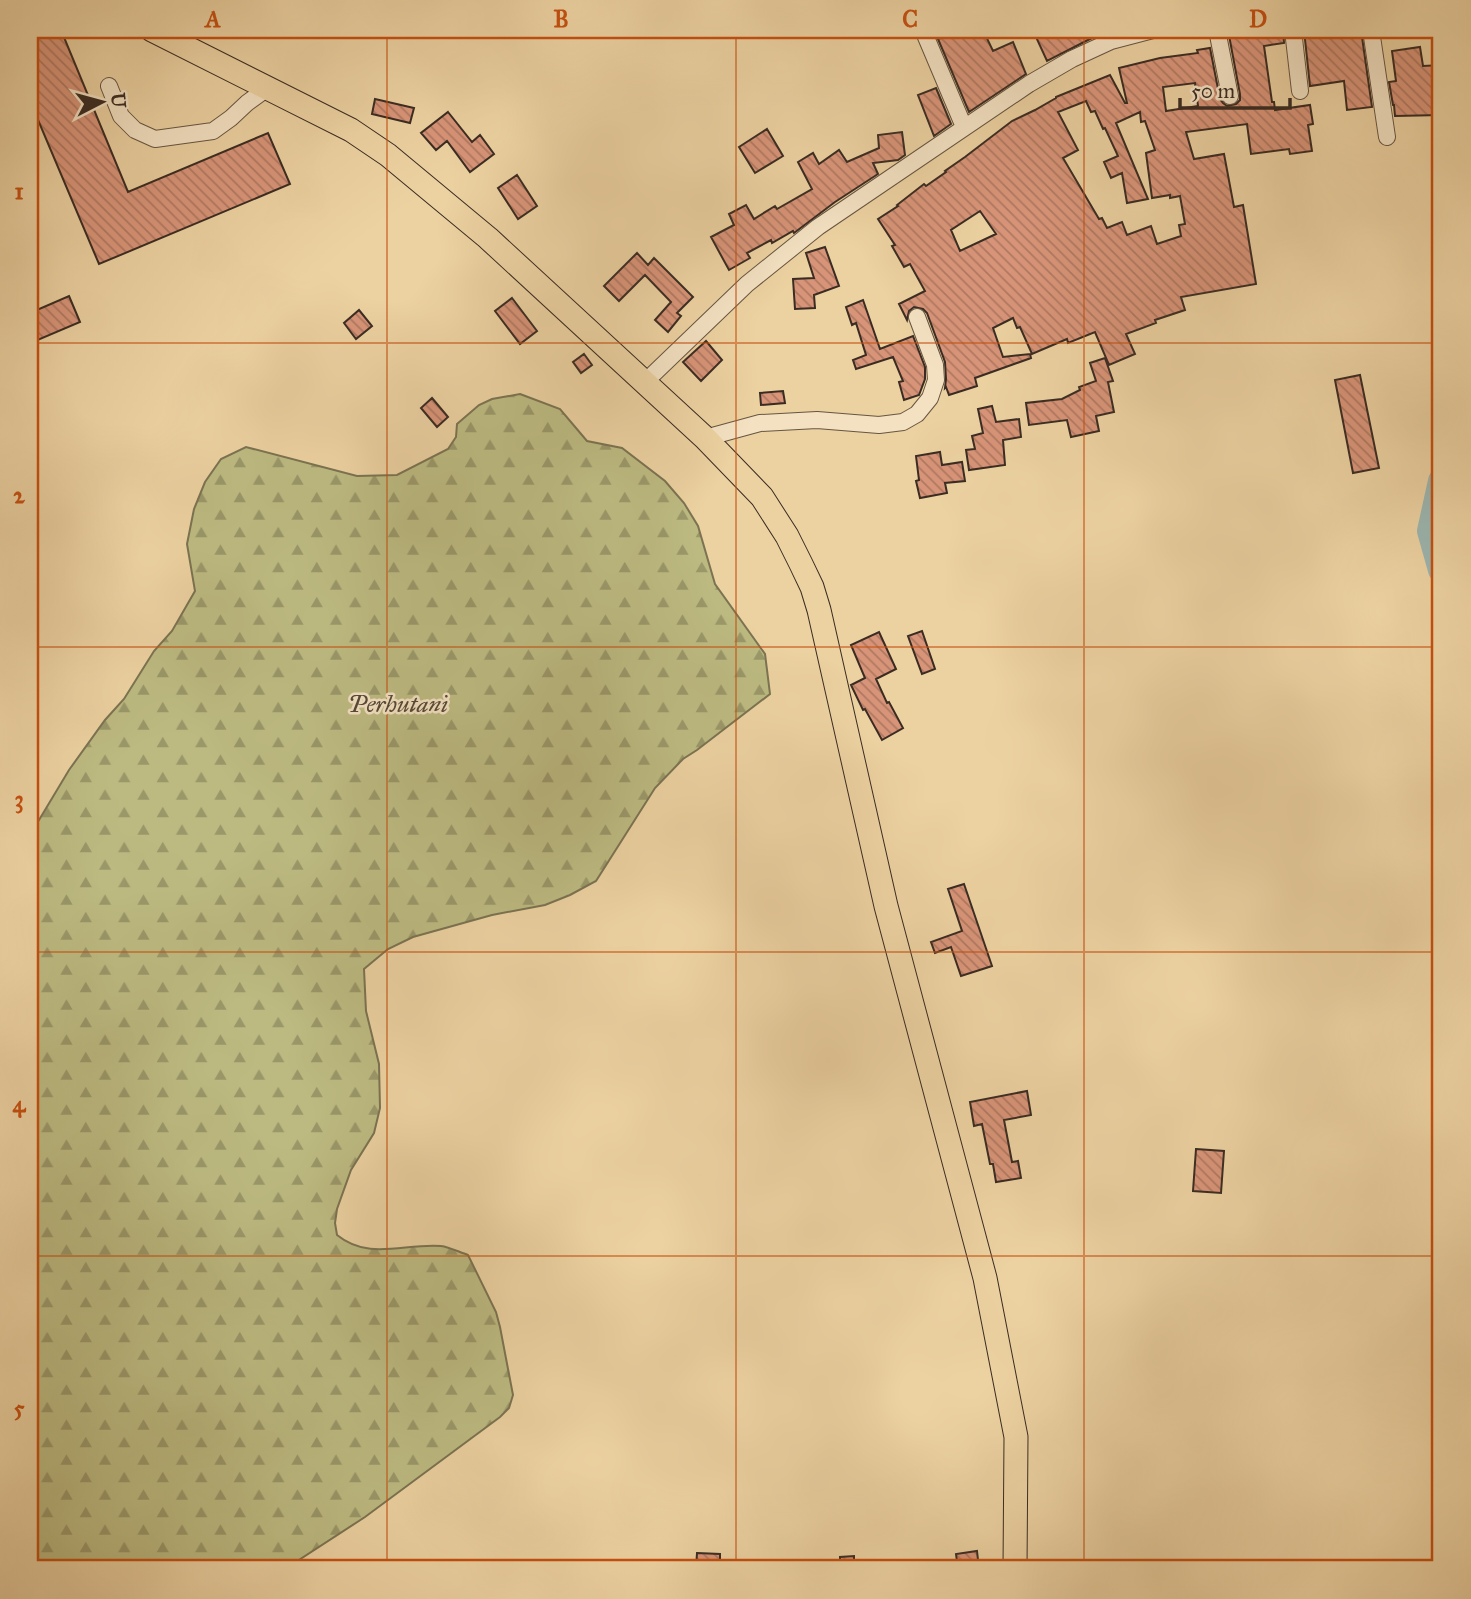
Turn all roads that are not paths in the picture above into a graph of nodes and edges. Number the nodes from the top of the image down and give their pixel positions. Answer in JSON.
{"nodes":[{"id":1,"x":152,"y":30,"type":"edge"},
{"id":2,"x":923,"y":30,"type":"edge"},
{"id":3,"x":1153,"y":30,"type":"edge"},
{"id":4,"x":1217,"y":30,"type":"edge"},
{"id":5,"x":1293,"y":30,"type":"edge"},
{"id":6,"x":1371,"y":30,"type":"edge"},
{"id":7,"x":1109,"y":36,"type":"edge"},
{"id":8,"x":109,"y":86,"type":"dead end"},
{"id":9,"x":269,"y":87,"type":"junction"},
{"id":10,"x":1300,"y":91,"type":"dead end"},
{"id":11,"x":1230,"y":96,"type":"dead end"},
{"id":12,"x":964,"y":127,"type":"junction"},
{"id":13,"x":1387,"y":137,"type":"dead end"},
{"id":14,"x":917,"y":317,"type":"dead end"},
{"id":15,"x":645,"y":382,"type":"junction"},
{"id":16,"x":705,"y":438,"type":"junction"},
{"id":17,"x":1015,"y":1569,"type":"edge"}],
"edges":[{"from":1,"to":9,"type":"highway"},
{"from":2,"to":12,"type":"street"},
{"from":3,"to":7,"type":"street"},
{"from":4,"to":11,"type":"street"},
{"from":5,"to":10,"type":"street"},
{"from":6,"to":13,"type":"street"},
{"from":7,"to":12,"type":"street"},
{"from":8,"to":9,"type":"street"},
{"from":9,"to":15,"type":"highway"},
{"from":12,"to":15,"type":"street"},
{"from":14,"to":16,"type":"street"},
{"from":15,"to":16,"type":"highway"},
{"from":16,"to":17,"type":"highway"}]}
